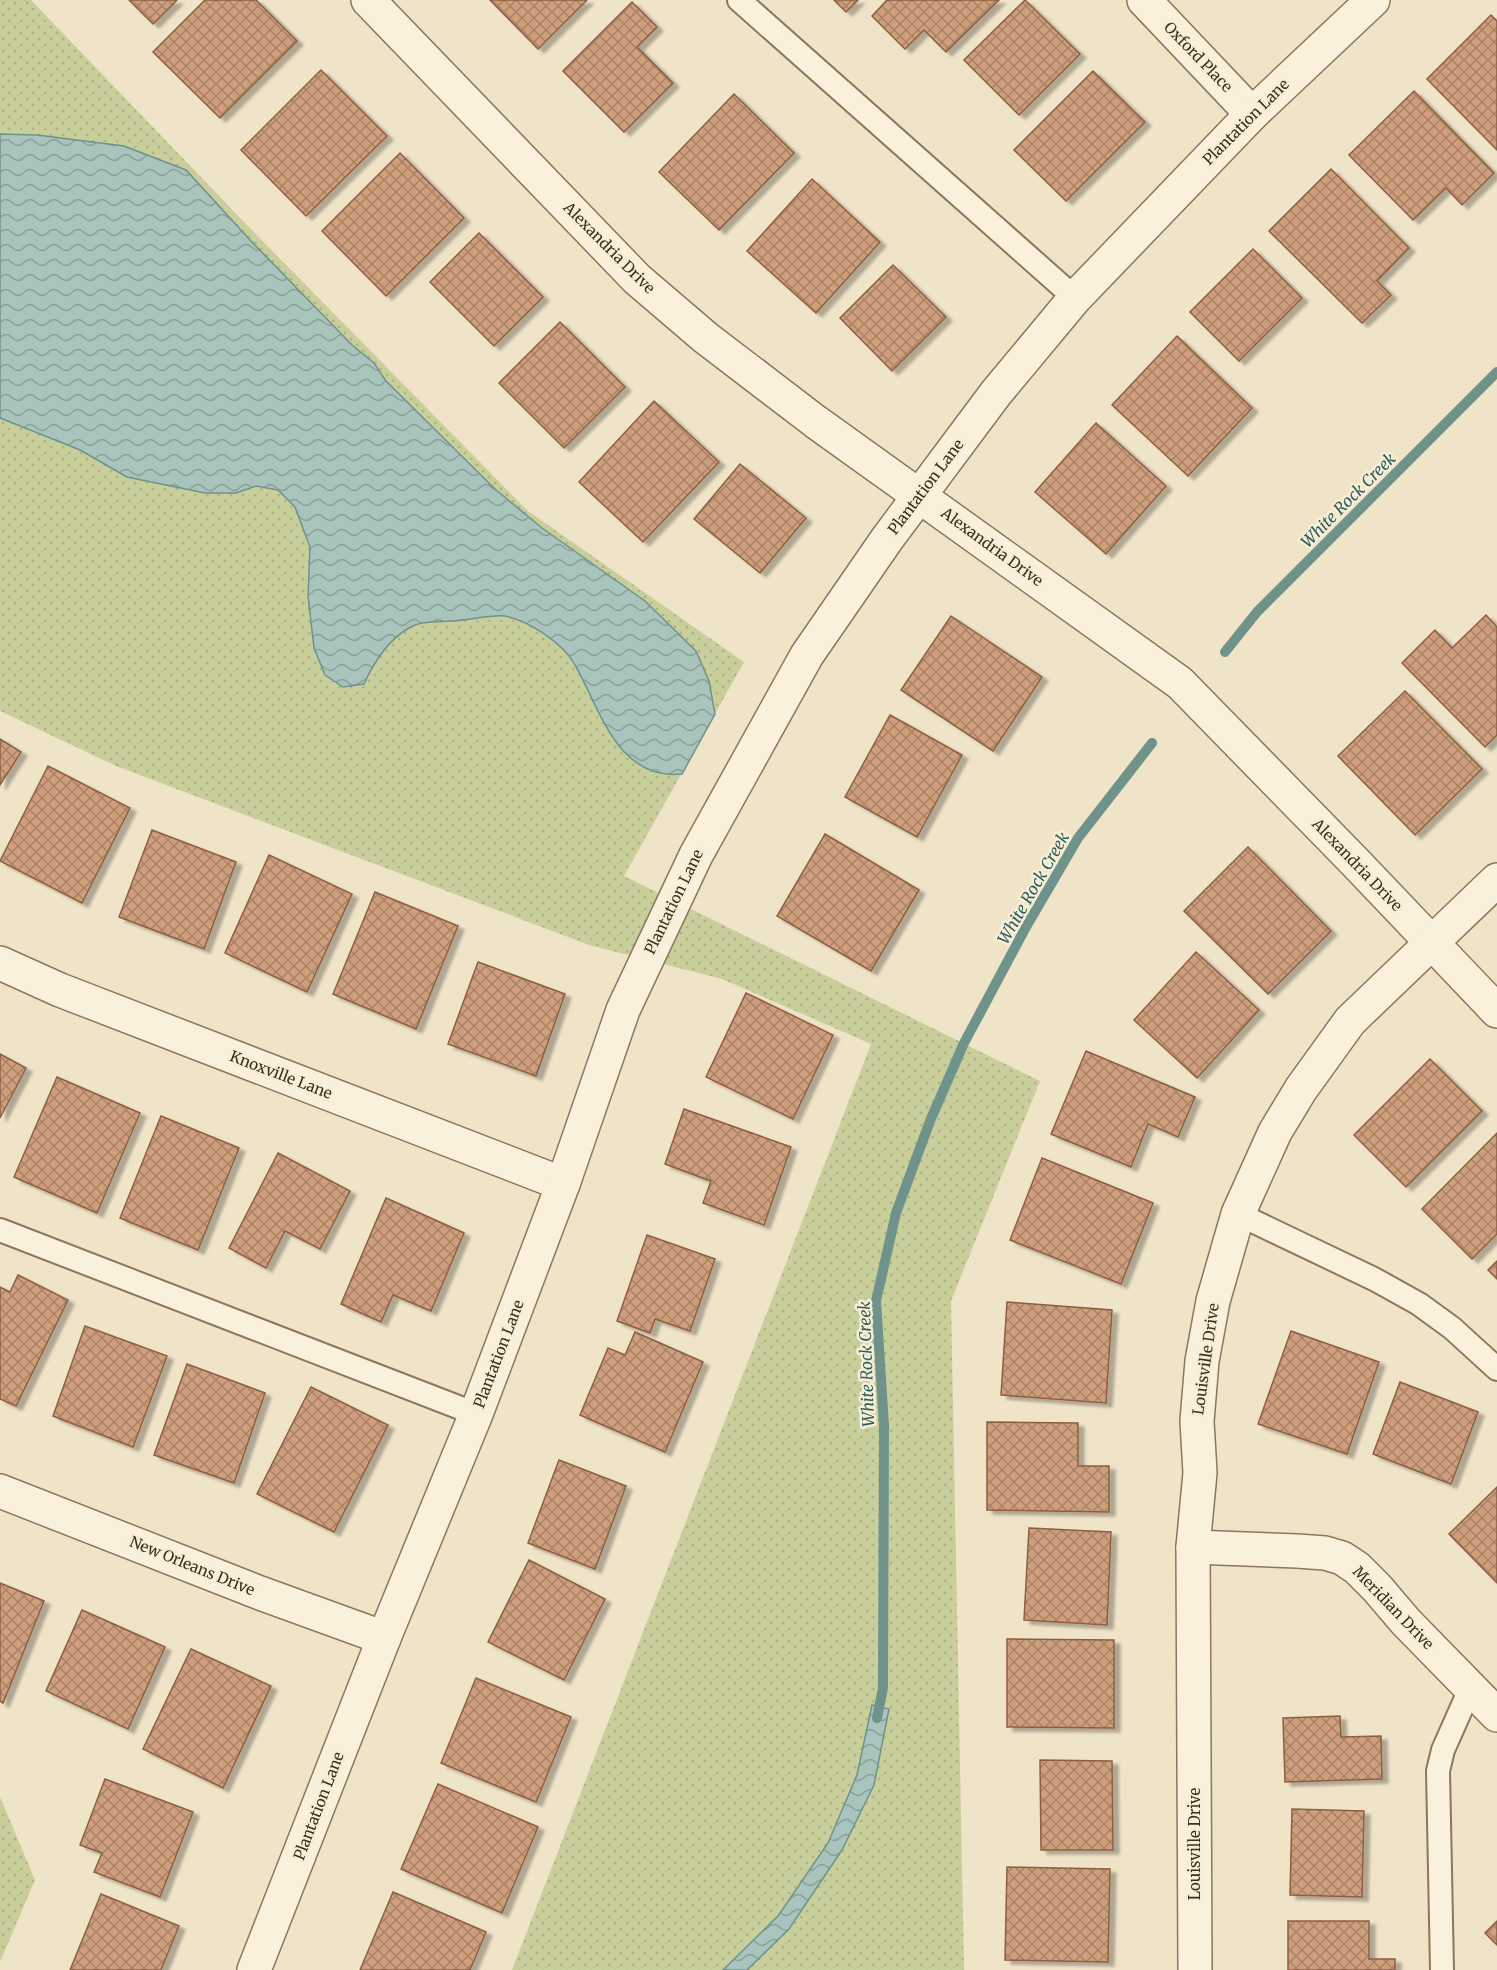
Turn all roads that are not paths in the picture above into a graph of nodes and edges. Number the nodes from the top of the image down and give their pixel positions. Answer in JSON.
{"nodes":[{"id":1,"x":368,"y":0,"type":"edge"},
{"id":2,"x":739,"y":0,"type":"edge"},
{"id":3,"x":1144,"y":0,"type":"edge"},
{"id":4,"x":1373,"y":0,"type":"edge"},
{"id":5,"x":1252,"y":114,"type":"junction"},
{"id":6,"x":1075,"y":298,"type":"junction"},
{"id":7,"x":920,"y":495,"type":"junction"},
{"id":8,"x":1497,"y":880,"type":"edge"},
{"id":9,"x":1432,"y":944,"type":"junction"},
{"id":10,"x":0,"y":963,"type":"edge"},
{"id":11,"x":1497,"y":1011,"type":"edge"},
{"id":12,"x":563,"y":1184,"type":"junction"},
{"id":13,"x":1238,"y":1214,"type":"junction"},
{"id":14,"x":0,"y":1230,"type":"edge"},
{"id":15,"x":1497,"y":1369,"type":"edge"},
{"id":16,"x":476,"y":1414,"type":"junction"},
{"id":17,"x":0,"y":1491,"type":"edge"},
{"id":18,"x":1193,"y":1547,"type":"junction"},
{"id":19,"x":384,"y":1638,"type":"junction"},
{"id":20,"x":1471,"y":1687,"type":"junction"},
{"id":21,"x":1497,"y":1715,"type":"edge"},
{"id":22,"x":254,"y":1970,"type":"edge"},
{"id":23,"x":1195,"y":1970,"type":"edge"},
{"id":24,"x":1442,"y":1970,"type":"edge"}],
"edges":[{"from":1,"to":7,"type":"street","name":"Alexandria Drive"},
{"from":2,"to":6,"type":"lane"},
{"from":3,"to":5,"type":"street","name":"Oxford Place"},
{"from":4,"to":5,"type":"street","name":"Plantation Lane"},
{"from":5,"to":6,"type":"street","name":"Plantation Lane"},
{"from":6,"to":7,"type":"street","name":"Plantation Lane"},
{"from":7,"to":9,"type":"street","name":"Alexandria Drive"},
{"from":7,"to":12,"type":"street","name":"Plantation Lane"},
{"from":8,"to":9,"type":"street","name":"Louisville Drive"},
{"from":9,"to":11,"type":"street","name":"Alexandria Drive"},
{"from":9,"to":13,"type":"street","name":"Louisville Drive"},
{"from":10,"to":12,"type":"street","name":"Knoxville Lane"},
{"from":12,"to":16,"type":"street","name":"Plantation Lane"},
{"from":13,"to":15,"type":"lane"},
{"from":13,"to":18,"type":"street","name":"Louisville Drive"},
{"from":14,"to":16,"type":"lane"},
{"from":16,"to":19,"type":"street","name":"Plantation Lane"},
{"from":17,"to":19,"type":"street","name":"New Orleans Drive"},
{"from":18,"to":20,"type":"street","name":"Meridian Drive"},
{"from":18,"to":23,"type":"street","name":"Louisville Drive"},
{"from":19,"to":22,"type":"street","name":"Plantation Lane"},
{"from":20,"to":21,"type":"street","name":"Meridian Drive"},
{"from":20,"to":24,"type":"lane"}]}
